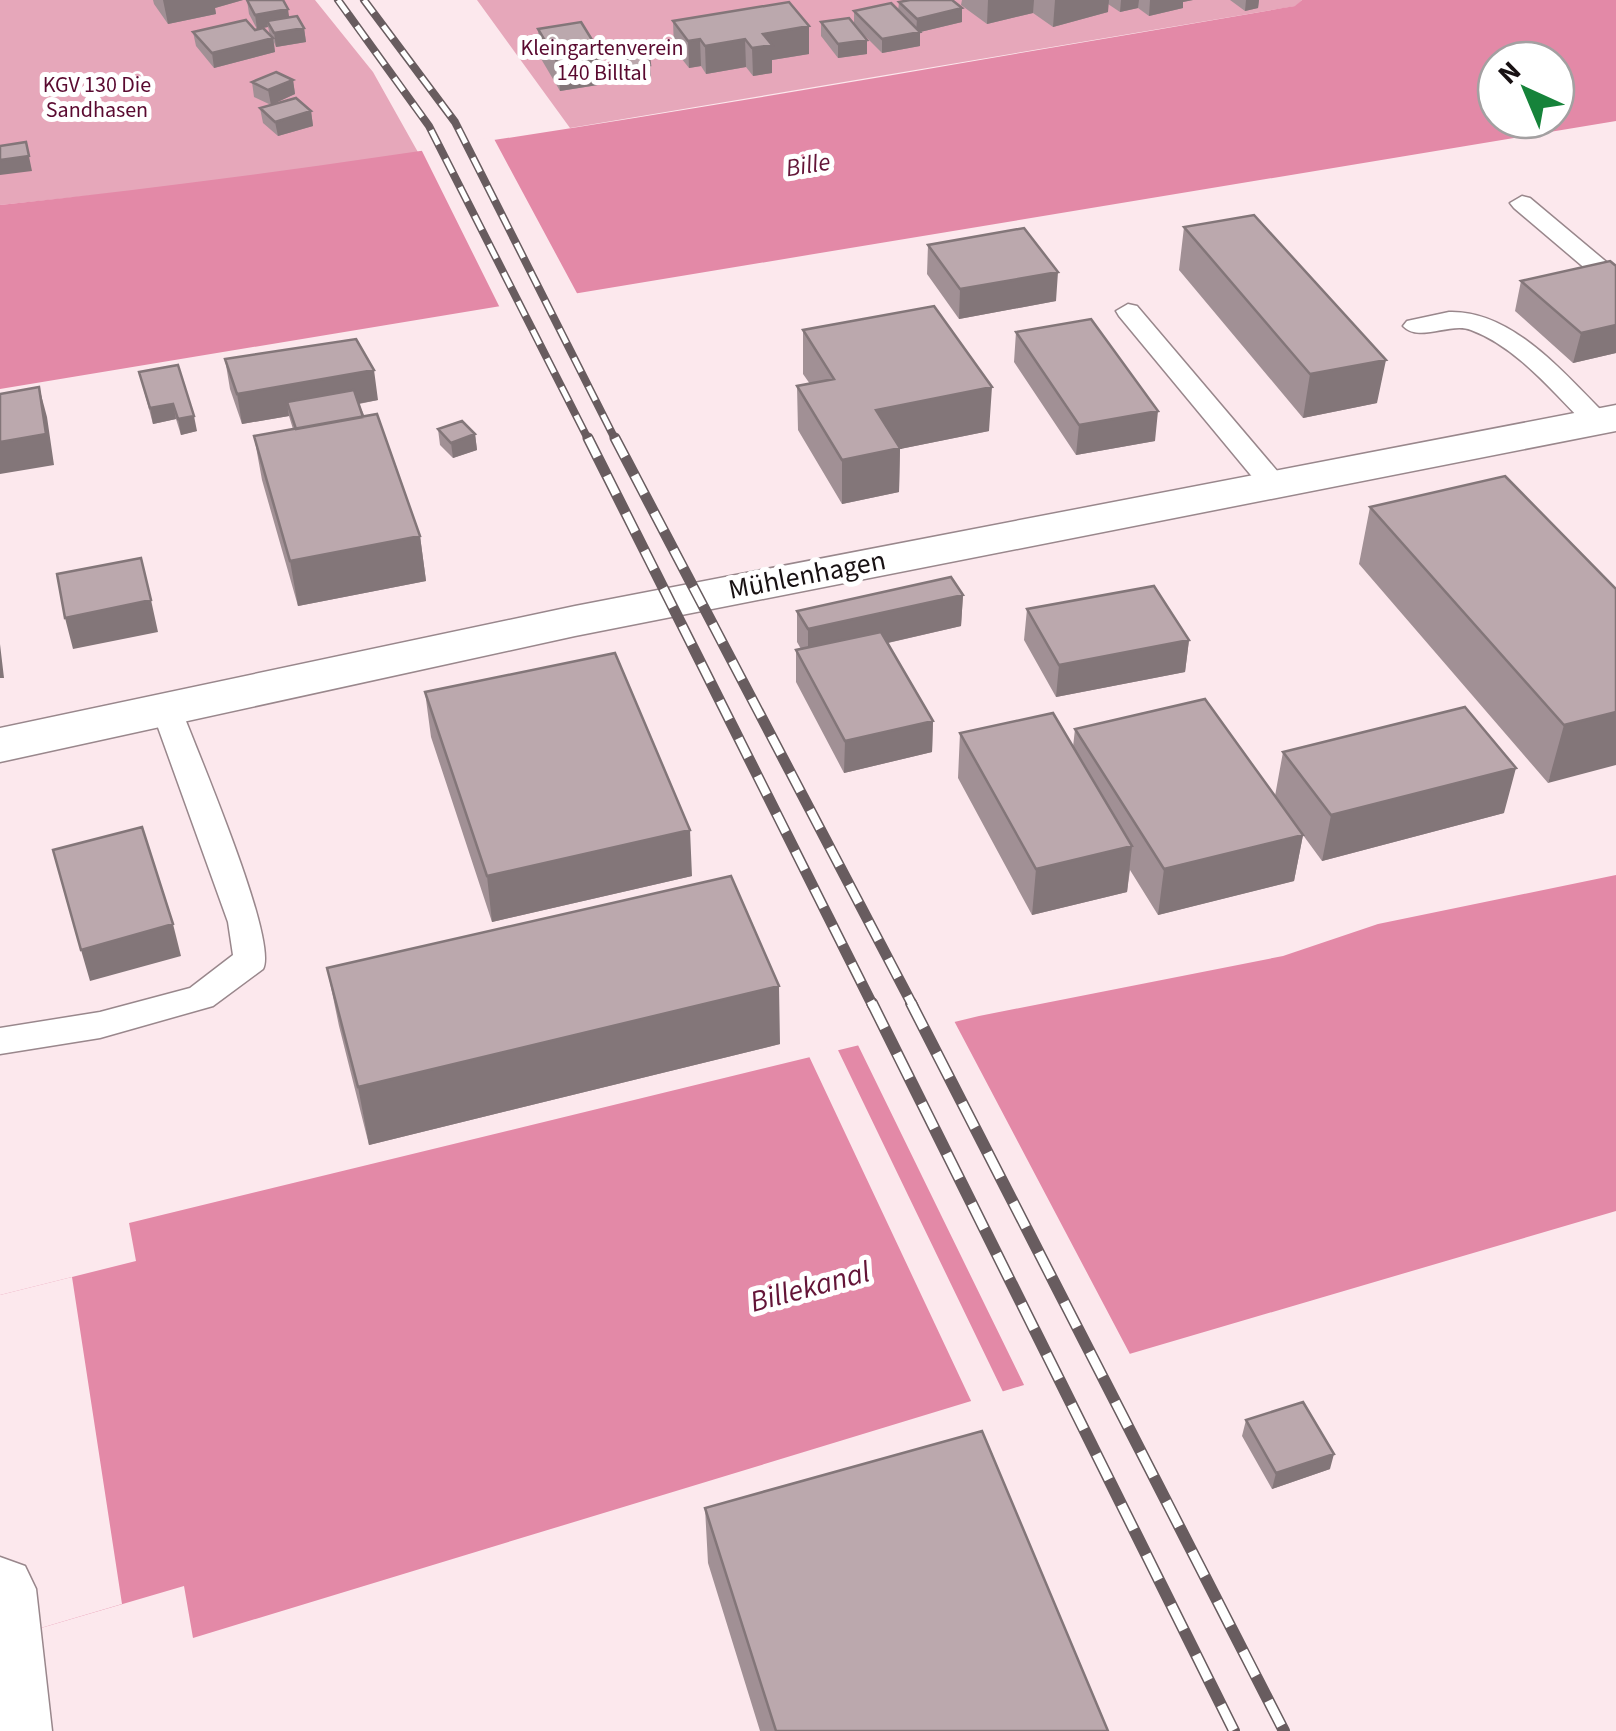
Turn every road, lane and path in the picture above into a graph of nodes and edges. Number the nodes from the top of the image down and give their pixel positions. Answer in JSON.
{"nodes":[{"id":1,"x":1522,"y":203,"type":"dead end"},
{"id":2,"x":1616,"y":282,"type":"edge"},
{"id":3,"x":1128,"y":311,"type":"dead end"},
{"id":4,"x":1416,"y":326,"type":"dead end"},
{"id":5,"x":1607,"y":420,"type":"edge"},
{"id":6,"x":1274,"y":485,"type":"junction"},
{"id":7,"x":166,"y":708,"type":"junction"},
{"id":8,"x":0,"y":745,"type":"edge"},
{"id":9,"x":0,"y":1041,"type":"edge"},
{"id":10,"x":3,"y":1614,"type":"edge"},
{"id":11,"x":16,"y":1731,"type":"edge"}],
"edges":[{"from":1,"to":2,"type":"lane"},
{"from":3,"to":6,"type":"lane"},
{"from":4,"to":5,"type":"lane"},
{"from":5,"to":6,"type":"street","name":"Mühlenhagen"},
{"from":6,"to":7,"type":"street","name":"Mühlenhagen"},
{"from":7,"to":8,"type":"street","name":"Mühlenhagen"},
{"from":7,"to":9,"type":"lane"},
{"from":10,"to":11,"type":"street"}]}
